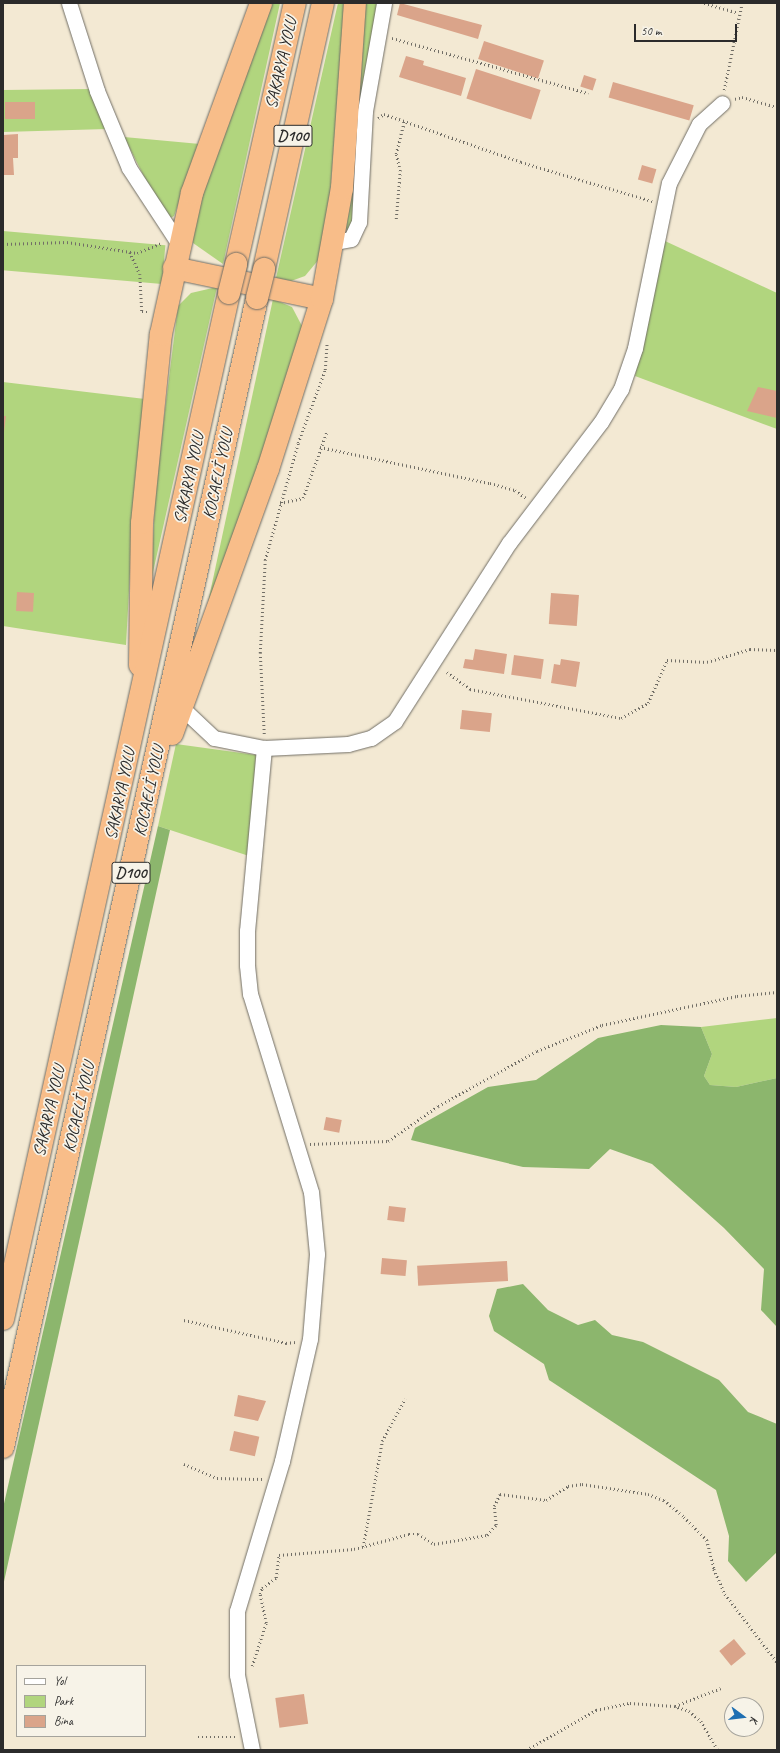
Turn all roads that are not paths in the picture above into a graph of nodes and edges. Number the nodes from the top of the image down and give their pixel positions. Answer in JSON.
{"nodes":[{"id":1,"x":69,"y":3,"type":"edge"},
{"id":2,"x":262,"y":3,"type":"edge"},
{"id":3,"x":295,"y":3,"type":"edge"},
{"id":4,"x":323,"y":3,"type":"edge"},
{"id":5,"x":355,"y":3,"type":"edge"},
{"id":6,"x":384,"y":3,"type":"edge"},
{"id":7,"x":722,"y":103,"type":"road end"},
{"id":8,"x":176,"y":241,"type":"junction"},
{"id":9,"x":334,"y":242,"type":"junction"},
{"id":10,"x":174,"y":268,"type":"junction"},
{"id":11,"x":322,"y":299,"type":"junction"},
{"id":12,"x":142,"y":696,"type":"junction"},
{"id":13,"x":182,"y":708,"type":"junction"},
{"id":14,"x":264,"y":748,"type":"junction"},
{"id":15,"x":146,"y":804,"type":"junction"},
{"id":16,"x":3,"y":1319,"type":"edge"},
{"id":17,"x":3,"y":1447,"type":"edge"},
{"id":18,"x":252,"y":1750,"type":"edge"}],
"edges":[{"from":1,"to":8,"type":"street"},
{"from":2,"to":8,"type":"highway"},
{"from":3,"to":12,"type":"highway","name":"SAKARYA YOLU","number":"D100","bridge":true},
{"from":4,"to":15,"type":"highway","name":"KOCAELİ YOLU","number":"D100","bridge":true},
{"from":5,"to":9,"type":"highway"},
{"from":6,"to":9,"type":"street"},
{"from":7,"to":14,"type":"street"},
{"from":8,"to":10,"type":"highway"},
{"from":9,"to":11,"type":"highway"},
{"from":10,"to":11,"type":"highway"},
{"from":10,"to":12,"type":"highway"},
{"from":11,"to":13,"type":"highway"},
{"from":12,"to":16,"type":"highway","name":"SAKARYA YOLU","number":"D100"},
{"from":13,"to":14,"type":"street"},
{"from":13,"to":15,"type":"highway"},
{"from":14,"to":18,"type":"street"},
{"from":15,"to":17,"type":"highway","name":"KOCAELİ YOLU","number":"D100"}]}
